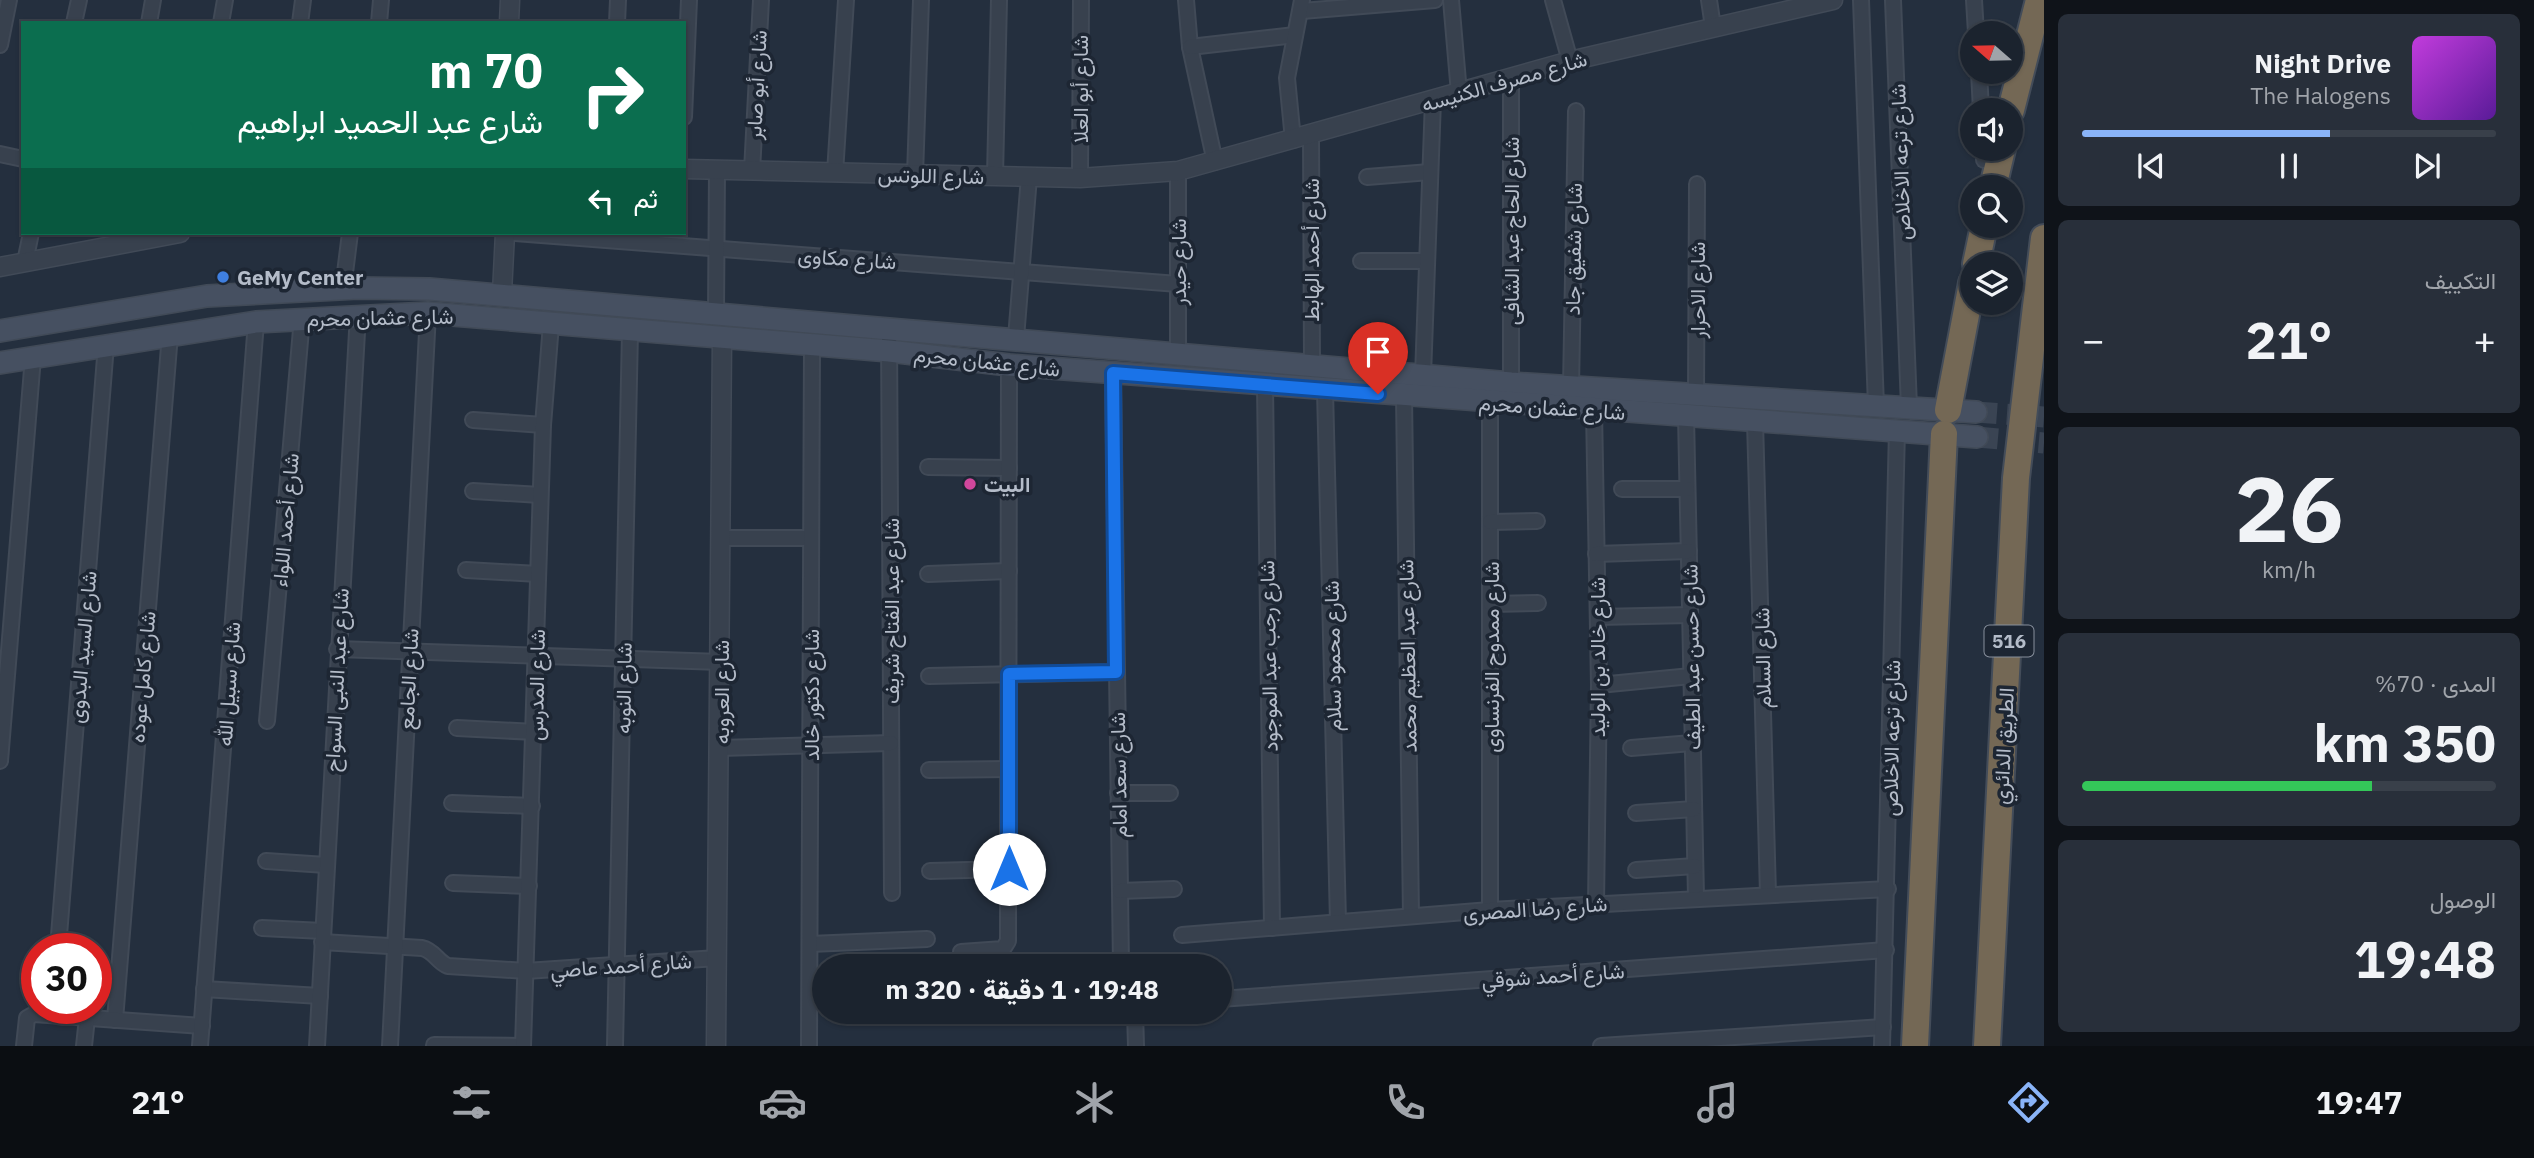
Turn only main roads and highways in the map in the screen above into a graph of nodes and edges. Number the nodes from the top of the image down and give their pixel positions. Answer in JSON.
{"nodes":[{"id":1,"x":2039,"y":0,"type":"edge"},
{"id":2,"x":2014,"y":98,"type":"edge"},
{"id":3,"x":2044,"y":238,"type":"edge"},
{"id":4,"x":1966,"y":315,"type":"edge"},
{"id":5,"x":0,"y":331,"type":"edge"},
{"id":6,"x":0,"y":363,"type":"edge"},
{"id":7,"x":1976,"y":412,"type":"tunnel mouth"},
{"id":8,"x":1946,"y":422,"type":"junction"},
{"id":9,"x":1977,"y":437,"type":"tunnel mouth"},
{"id":10,"x":1915,"y":1046,"type":"edge"},
{"id":11,"x":1987,"y":1046,"type":"edge"}],
"edges":[{"from":1,"to":2,"type":"highway"},
{"from":3,"to":11,"type":"highway","name":"الطريق الدائري","number":"516"},
{"from":4,"to":8,"type":"highway"},
{"from":5,"to":8,"type":"main road","name":"شارع عثمان محرم"},
{"from":6,"to":8,"type":"main road","name":"شارع عثمان محرم"},
{"from":7,"to":8,"type":"main road","name":"شارع عثمان محرم"},
{"from":8,"to":9,"type":"main road","name":"شارع عثمان محرم"},
{"from":8,"to":10,"type":"highway"}]}
